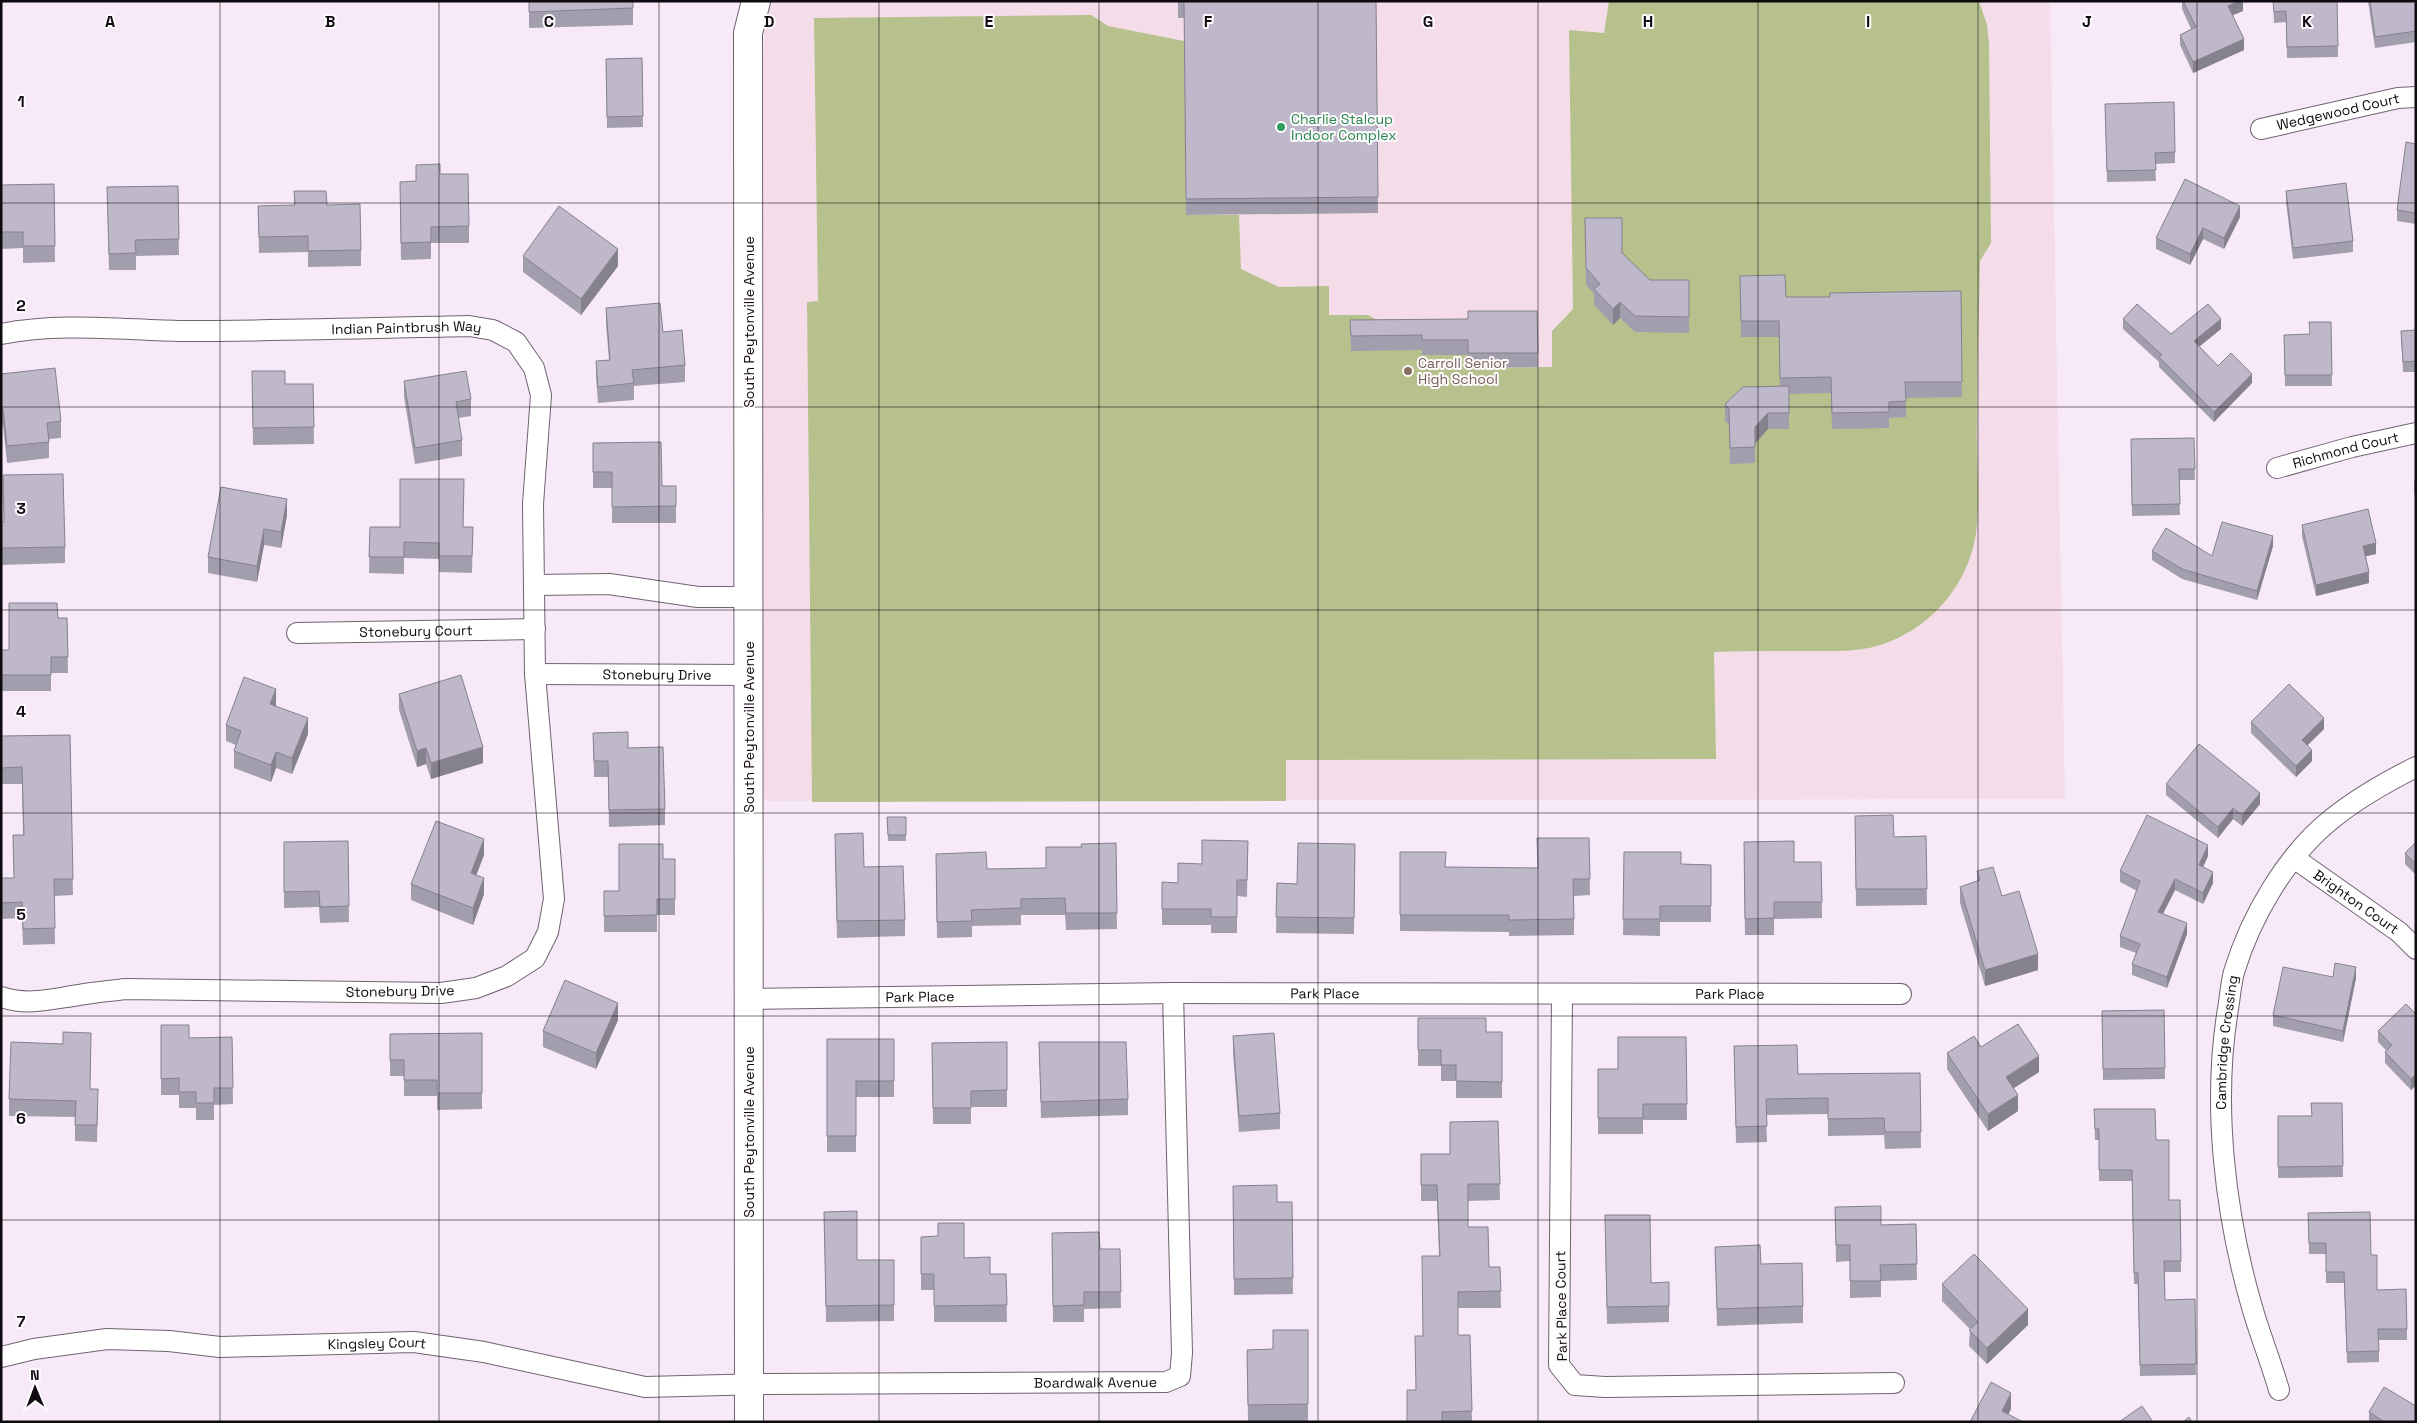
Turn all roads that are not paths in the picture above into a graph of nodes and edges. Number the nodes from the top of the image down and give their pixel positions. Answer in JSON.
{"nodes":[{"id":1,"x":743,"y":1,"type":"edge"},
{"id":2,"x":756,"y":1,"type":"edge"},
{"id":3,"x":748,"y":33,"type":"junction"},
{"id":4,"x":2416,"y":96,"type":"edge"},
{"id":5,"x":2261,"y":129,"type":"dead end"},
{"id":6,"x":1,"y":334,"type":"edge"},
{"id":7,"x":2416,"y":433,"type":"edge"},
{"id":8,"x":2277,"y":468,"type":"dead end"},
{"id":9,"x":534,"y":585,"type":"junction"},
{"id":10,"x":749,"y":598,"type":"junction"},
{"id":11,"x":535,"y":629,"type":"junction"},
{"id":12,"x":297,"y":633,"type":"dead end"},
{"id":13,"x":535,"y":674,"type":"junction"},
{"id":14,"x":749,"y":675,"type":"junction"},
{"id":15,"x":2416,"y":767,"type":"edge"},
{"id":16,"x":2294,"y":858,"type":"junction"},
{"id":17,"x":2416,"y":949,"type":"edge"},
{"id":18,"x":1173,"y":993,"type":"junction"},
{"id":19,"x":1562,"y":994,"type":"junction"},
{"id":20,"x":1901,"y":994,"type":"dead end"},
{"id":21,"x":1,"y":997,"type":"edge"},
{"id":22,"x":750,"y":999,"type":"junction"},
{"id":23,"x":1,"y":1357,"type":"edge"},
{"id":24,"x":1894,"y":1383,"type":"dead end"},
{"id":25,"x":748,"y":1384,"type":"junction"},
{"id":26,"x":2279,"y":1390,"type":"dead end"},
{"id":27,"x":749,"y":1422,"type":"edge"}],
"edges":[{"from":1,"to":3,"type":"street","name":"South Peytonville Avenue"},
{"from":2,"to":3,"type":"street","name":"South Peytonville Avenue"},
{"from":3,"to":10,"type":"street","name":"South Peytonville Avenue"},
{"from":4,"to":5,"type":"street","name":"Wedgewood Court"},
{"from":6,"to":9,"type":"street","name":"Indian Paintbrush Way"},
{"from":7,"to":8,"type":"street","name":"Richmond Court"},
{"from":9,"to":10,"type":"street"},
{"from":9,"to":11,"type":"street","name":"Indian Paintbrush Way"},
{"from":10,"to":14,"type":"street","name":"South Peytonville Avenue"},
{"from":11,"to":12,"type":"street","name":"Stonebury Court"},
{"from":11,"to":13,"type":"street","name":"Stonebury Drive"},
{"from":13,"to":14,"type":"street","name":"Stonebury Drive"},
{"from":13,"to":21,"type":"street","name":"Stonebury Drive"},
{"from":14,"to":22,"type":"street","name":"South Peytonville Avenue"},
{"from":15,"to":16,"type":"street","name":"Cambridge Crossing"},
{"from":16,"to":17,"type":"street","name":"Brighton Court"},
{"from":16,"to":26,"type":"street","name":"Cambridge Crossing"},
{"from":18,"to":19,"type":"street","name":"Park Place"},
{"from":18,"to":22,"type":"street","name":"Park Place"},
{"from":18,"to":25,"type":"street","name":"Boardwalk Avenue"},
{"from":19,"to":20,"type":"street","name":"Park Place"},
{"from":19,"to":24,"type":"street","name":"Park Place Court"},
{"from":22,"to":25,"type":"street","name":"South Peytonville Avenue"},
{"from":23,"to":25,"type":"street","name":"Kingsley Court"},
{"from":25,"to":27,"type":"street","name":"South Peytonville Avenue"}]}
